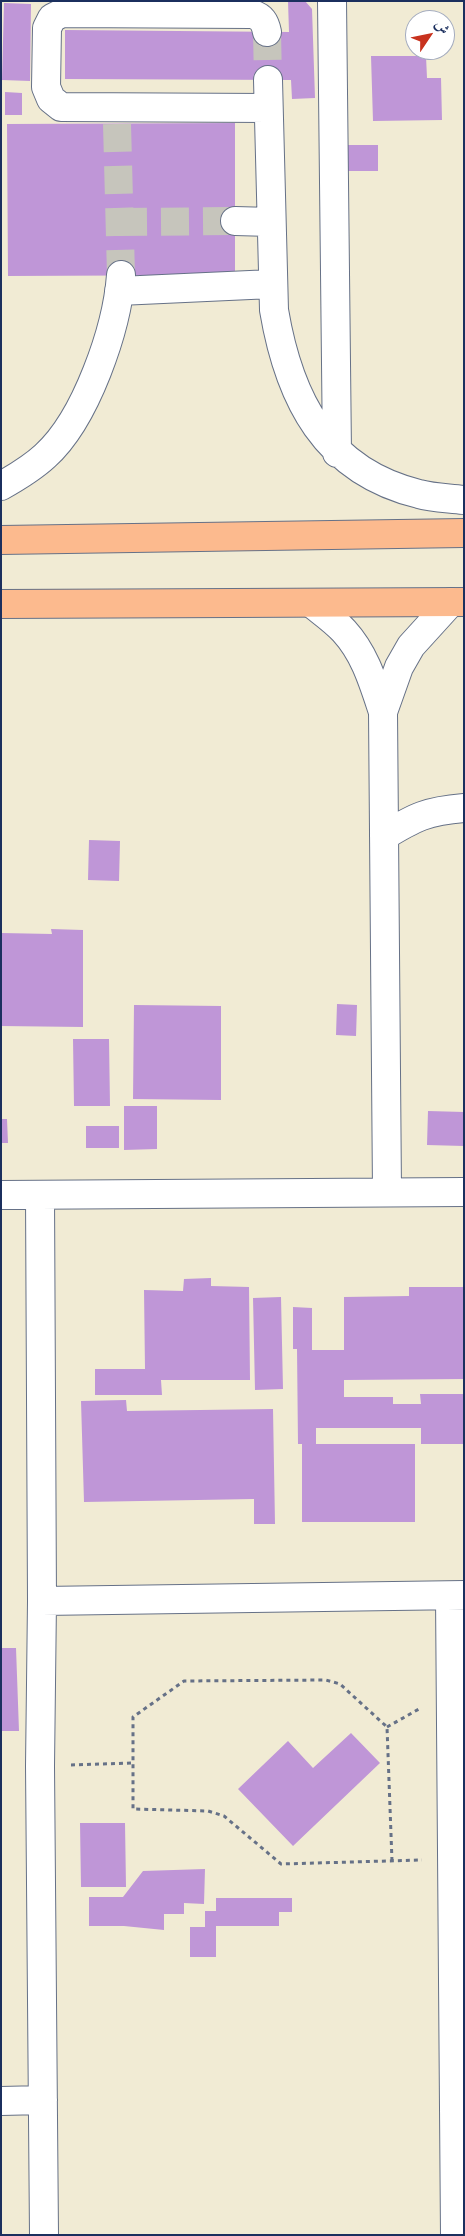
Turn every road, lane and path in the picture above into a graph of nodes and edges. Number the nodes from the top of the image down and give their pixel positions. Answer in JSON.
{"nodes":[{"id":1,"x":332,"y":1,"type":"edge"},
{"id":2,"x":267,"y":32,"type":"tunnel mouth"},
{"id":3,"x":268,"y":80,"type":"tunnel mouth"},
{"id":4,"x":268,"y":108,"type":"junction"},
{"id":5,"x":235,"y":221,"type":"tunnel mouth"},
{"id":6,"x":271,"y":222,"type":"junction"},
{"id":7,"x":272,"y":284,"type":"junction"},
{"id":8,"x":337,"y":453,"type":"junction"},
{"id":9,"x":1,"y":486,"type":"edge"},
{"id":10,"x":464,"y":500,"type":"edge"},
{"id":11,"x":464,"y":533,"type":"edge"},
{"id":12,"x":1,"y":540,"type":"edge"},
{"id":13,"x":457,"y":602,"type":"edge"},
{"id":14,"x":312,"y":603,"type":"junction"},
{"id":15,"x":1,"y":604,"type":"edge"},
{"id":16,"x":383,"y":712,"type":"junction"},
{"id":17,"x":464,"y":808,"type":"edge"},
{"id":18,"x":384,"y":836,"type":"junction"},
{"id":19,"x":387,"y":1192,"type":"junction"},
{"id":20,"x":464,"y":1192,"type":"edge"},
{"id":21,"x":1,"y":1195,"type":"edge"},
{"id":22,"x":40,"y":1195,"type":"junction"},
{"id":23,"x":457,"y":1596,"type":"edge"},
{"id":24,"x":42,"y":1601,"type":"junction"},
{"id":25,"x":132,"y":1763,"type":"junction"},
{"id":26,"x":40,"y":1766,"type":"junction"},
{"id":27,"x":452,"y":1859,"type":"junction"},
{"id":28,"x":392,"y":1861,"type":"junction"},
{"id":29,"x":43,"y":2100,"type":"junction"},
{"id":30,"x":1,"y":2101,"type":"edge"},
{"id":31,"x":44,"y":2235,"type":"edge"},
{"id":32,"x":456,"y":2235,"type":"edge"}],
"edges":[{"from":1,"to":8,"type":"street"},
{"from":2,"to":4,"type":"street"},
{"from":3,"to":4,"type":"street"},
{"from":4,"to":6,"type":"street"},
{"from":5,"to":6,"type":"street"},
{"from":6,"to":7,"type":"street"},
{"from":7,"to":8,"type":"street"},
{"from":7,"to":9,"type":"street"},
{"from":8,"to":10,"type":"street"},
{"from":11,"to":12,"type":"main road"},
{"from":13,"to":14,"type":"main road"},
{"from":13,"to":16,"type":"street"},
{"from":14,"to":15,"type":"main road"},
{"from":14,"to":16,"type":"street"},
{"from":16,"to":18,"type":"street"},
{"from":17,"to":18,"type":"street"},
{"from":18,"to":19,"type":"street"},
{"from":19,"to":20,"type":"street"},
{"from":19,"to":22,"type":"street"},
{"from":21,"to":22,"type":"street"},
{"from":22,"to":24,"type":"street"},
{"from":23,"to":24,"type":"street"},
{"from":23,"to":27,"type":"street"},
{"from":24,"to":26,"type":"street"},
{"from":25,"to":26,"type":"path"},
{"from":25,"to":28,"type":"path"},
{"from":25,"to":28,"type":"path"},
{"from":26,"to":29,"type":"street"},
{"from":27,"to":28,"type":"path"},
{"from":27,"to":32,"type":"street"},
{"from":29,"to":30,"type":"street"},
{"from":29,"to":31,"type":"street"}]}
